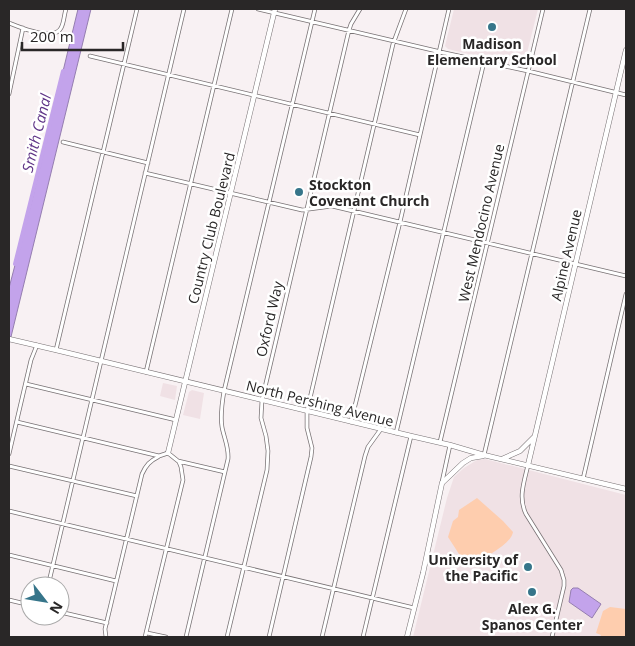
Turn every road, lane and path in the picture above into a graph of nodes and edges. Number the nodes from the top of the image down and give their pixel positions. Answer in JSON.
{"nodes":[{"id":1,"x":66,"y":9,"type":"edge"},
{"id":2,"x":137,"y":9,"type":"edge"},
{"id":3,"x":184,"y":9,"type":"edge"},
{"id":4,"x":232,"y":9,"type":"edge"},
{"id":5,"x":258,"y":9,"type":"edge"},
{"id":6,"x":315,"y":9,"type":"edge"},
{"id":7,"x":360,"y":9,"type":"edge"},
{"id":8,"x":406,"y":9,"type":"edge"},
{"id":9,"x":449,"y":9,"type":"edge"},
{"id":10,"x":543,"y":9,"type":"edge"},
{"id":11,"x":590,"y":9,"type":"edge"},
{"id":12,"x":275,"y":10,"type":"edge"},
{"id":13,"x":312,"y":21,"type":"junction"},
{"id":14,"x":9,"y":23,"type":"edge"},
{"id":15,"x":24,"y":28,"type":"junction"},
{"id":16,"x":349,"y":30,"type":"junction"},
{"id":17,"x":394,"y":40,"type":"junction"},
{"id":18,"x":626,"y":50,"type":"edge"},
{"id":19,"x":440,"y":52,"type":"junction"},
{"id":20,"x":90,"y":56,"type":"dead end"},
{"id":21,"x":484,"y":62,"type":"junction"},
{"id":22,"x":124,"y":65,"type":"junction"},
{"id":23,"x":528,"y":72,"type":"junction"},
{"id":24,"x":169,"y":75,"type":"junction"},
{"id":25,"x":572,"y":82,"type":"junction"},
{"id":26,"x":214,"y":86,"type":"junction"},
{"id":27,"x":616,"y":93,"type":"junction"},
{"id":28,"x":9,"y":94,"type":"edge"},
{"id":29,"x":254,"y":96,"type":"junction"},
{"id":30,"x":626,"y":96,"type":"edge"},
{"id":31,"x":292,"y":104,"type":"junction"},
{"id":32,"x":329,"y":113,"type":"junction"},
{"id":33,"x":374,"y":124,"type":"junction"},
{"id":34,"x":420,"y":135,"type":"junction"},
{"id":35,"x":62,"y":142,"type":"dead end"},
{"id":36,"x":104,"y":152,"type":"junction"},
{"id":37,"x":148,"y":163,"type":"junction"},
{"id":38,"x":145,"y":173,"type":"junction"},
{"id":39,"x":190,"y":184,"type":"junction"},
{"id":40,"x":231,"y":193,"type":"junction"},
{"id":41,"x":268,"y":202,"type":"junction"},
{"id":42,"x":307,"y":209,"type":"junction"},
{"id":43,"x":354,"y":211,"type":"junction"},
{"id":44,"x":400,"y":222,"type":"junction"},
{"id":45,"x":444,"y":232,"type":"junction"},
{"id":46,"x":488,"y":243,"type":"junction"},
{"id":47,"x":532,"y":254,"type":"junction"},
{"id":48,"x":576,"y":264,"type":"junction"},
{"id":49,"x":626,"y":276,"type":"edge"},
{"id":50,"x":626,"y":294,"type":"edge"},
{"id":51,"x":10,"y":340,"type":"edge"},
{"id":52,"x":37,"y":346,"type":"junction"},
{"id":53,"x":56,"y":350,"type":"junction"},
{"id":54,"x":102,"y":361,"type":"junction"},
{"id":55,"x":146,"y":372,"type":"junction"},
{"id":56,"x":185,"y":382,"type":"junction"},
{"id":57,"x":26,"y":384,"type":"junction"},
{"id":58,"x":224,"y":391,"type":"junction"},
{"id":59,"x":92,"y":400,"type":"junction"},
{"id":60,"x":262,"y":400,"type":"junction"},
{"id":61,"x":307,"y":411,"type":"junction"},
{"id":62,"x":176,"y":420,"type":"junction"},
{"id":63,"x":17,"y":422,"type":"junction"},
{"id":64,"x":352,"y":422,"type":"junction"},
{"id":65,"x":381,"y":429,"type":"junction"},
{"id":66,"x":396,"y":432,"type":"junction"},
{"id":67,"x":411,"y":436,"type":"junction"},
{"id":68,"x":535,"y":436,"type":"junction"},
{"id":69,"x":82,"y":438,"type":"junction"},
{"id":70,"x":440,"y":442,"type":"junction"},
{"id":71,"x":450,"y":445,"type":"junction"},
{"id":72,"x":168,"y":453,"type":"junction"},
{"id":73,"x":9,"y":454,"type":"edge"},
{"id":74,"x":159,"y":456,"type":"junction"},
{"id":75,"x":484,"y":456,"type":"junction"},
{"id":76,"x":502,"y":459,"type":"junction"},
{"id":77,"x":178,"y":461,"type":"junction"},
{"id":78,"x":528,"y":465,"type":"junction"},
{"id":79,"x":9,"y":466,"type":"edge"},
{"id":80,"x":225,"y":472,"type":"junction"},
{"id":81,"x":582,"y":479,"type":"junction"},
{"id":82,"x":72,"y":481,"type":"junction"},
{"id":83,"x":442,"y":483,"type":"junction"},
{"id":84,"x":626,"y":489,"type":"edge"},
{"id":85,"x":137,"y":496,"type":"junction"},
{"id":86,"x":9,"y":511,"type":"edge"},
{"id":87,"x":62,"y":524,"type":"junction"},
{"id":88,"x":127,"y":539,"type":"junction"},
{"id":89,"x":166,"y":548,"type":"junction"},
{"id":90,"x":9,"y":555,"type":"edge"},
{"id":91,"x":205,"y":558,"type":"junction"},
{"id":92,"x":52,"y":566,"type":"junction"},
{"id":93,"x":244,"y":567,"type":"junction"},
{"id":94,"x":50,"y":576,"type":"edge"},
{"id":95,"x":283,"y":576,"type":"junction"},
{"id":96,"x":116,"y":581,"type":"junction"},
{"id":97,"x":333,"y":588,"type":"junction"},
{"id":98,"x":372,"y":598,"type":"junction"},
{"id":99,"x":415,"y":608,"type":"junction"},
{"id":100,"x":70,"y":614,"type":"edge"},
{"id":101,"x":106,"y":623,"type":"junction"},
{"id":102,"x":147,"y":633,"type":"junction"},
{"id":103,"x":106,"y":637,"type":"edge"},
{"id":104,"x":145,"y":637,"type":"edge"},
{"id":105,"x":166,"y":637,"type":"edge"},
{"id":106,"x":186,"y":637,"type":"edge"},
{"id":107,"x":227,"y":637,"type":"edge"},
{"id":108,"x":269,"y":637,"type":"edge"},
{"id":109,"x":322,"y":637,"type":"edge"},
{"id":110,"x":363,"y":637,"type":"edge"},
{"id":111,"x":408,"y":637,"type":"edge"},
{"id":112,"x":552,"y":637,"type":"edge"}],
"edges":[{"from":1,"to":15,"type":"street"},
{"from":2,"to":22,"type":"street"},
{"from":3,"to":24,"type":"street"},
{"from":4,"to":26,"type":"street"},
{"from":5,"to":12,"type":"street"},
{"from":6,"to":13,"type":"street"},
{"from":7,"to":16,"type":"street","name":"Oxford Way"},
{"from":8,"to":17,"type":"street"},
{"from":9,"to":19,"type":"street"},
{"from":10,"to":23,"type":"street","name":"West Mendocino Avenue"},
{"from":11,"to":25,"type":"street"},
{"from":12,"to":13,"type":"street"},
{"from":12,"to":29,"type":"street","name":"Country Club Boulevard"},
{"from":13,"to":16,"type":"street"},
{"from":13,"to":31,"type":"street"},
{"from":14,"to":15,"type":"street"},
{"from":15,"to":28,"type":"street"},
{"from":16,"to":17,"type":"street"},
{"from":16,"to":32,"type":"street","name":"Oxford Way"},
{"from":17,"to":19,"type":"street"},
{"from":17,"to":33,"type":"street"},
{"from":18,"to":27,"type":"street","name":"Alpine Avenue"},
{"from":19,"to":21,"type":"street"},
{"from":19,"to":34,"type":"street"},
{"from":20,"to":22,"type":"street"},
{"from":21,"to":23,"type":"street"},
{"from":21,"to":45,"type":"street"},
{"from":22,"to":24,"type":"street"},
{"from":22,"to":36,"type":"street"},
{"from":23,"to":25,"type":"street"},
{"from":23,"to":46,"type":"street","name":"West Mendocino Avenue"},
{"from":24,"to":26,"type":"street"},
{"from":24,"to":37,"type":"street"},
{"from":25,"to":27,"type":"street"},
{"from":25,"to":47,"type":"street"},
{"from":26,"to":29,"type":"street"},
{"from":26,"to":39,"type":"street"},
{"from":27,"to":30,"type":"street"},
{"from":27,"to":48,"type":"street","name":"Alpine Avenue"},
{"from":29,"to":31,"type":"street"},
{"from":29,"to":40,"type":"street","name":"Country Club Boulevard"},
{"from":31,"to":32,"type":"street"},
{"from":31,"to":41,"type":"street"},
{"from":32,"to":33,"type":"street"},
{"from":32,"to":42,"type":"street","name":"Oxford Way"},
{"from":33,"to":34,"type":"street"},
{"from":33,"to":43,"type":"street"},
{"from":34,"to":44,"type":"street"},
{"from":35,"to":36,"type":"street"},
{"from":36,"to":37,"type":"street"},
{"from":36,"to":53,"type":"street"},
{"from":37,"to":38,"type":"street"},
{"from":38,"to":39,"type":"street"},
{"from":38,"to":54,"type":"street"},
{"from":39,"to":40,"type":"street"},
{"from":39,"to":55,"type":"street"},
{"from":40,"to":41,"type":"street"},
{"from":40,"to":56,"type":"street","name":"Country Club Boulevard"},
{"from":41,"to":42,"type":"street"},
{"from":41,"to":58,"type":"street"},
{"from":42,"to":43,"type":"street"},
{"from":42,"to":60,"type":"street","name":"Oxford Way"},
{"from":43,"to":44,"type":"street"},
{"from":43,"to":61,"type":"street"},
{"from":44,"to":45,"type":"street"},
{"from":44,"to":64,"type":"street"},
{"from":45,"to":46,"type":"street"},
{"from":45,"to":66,"type":"street"},
{"from":46,"to":47,"type":"street"},
{"from":46,"to":70,"type":"street","name":"West Mendocino Avenue"},
{"from":47,"to":48,"type":"street"},
{"from":47,"to":75,"type":"street"},
{"from":48,"to":49,"type":"street"},
{"from":48,"to":68,"type":"street","name":"Alpine Avenue"},
{"from":50,"to":81,"type":"street"},
{"from":51,"to":52,"type":"street","name":"North Pershing Avenue"},
{"from":52,"to":53,"type":"street","name":"North Pershing Avenue"},
{"from":52,"to":57,"type":"street"},
{"from":53,"to":54,"type":"street","name":"North Pershing Avenue"},
{"from":54,"to":55,"type":"street","name":"North Pershing Avenue"},
{"from":54,"to":59,"type":"street"},
{"from":55,"to":56,"type":"street","name":"North Pershing Avenue"},
{"from":56,"to":58,"type":"street","name":"North Pershing Avenue"},
{"from":56,"to":62,"type":"street","name":"Country Club Boulevard"},
{"from":57,"to":59,"type":"street"},
{"from":57,"to":63,"type":"street"},
{"from":58,"to":60,"type":"street","name":"North Pershing Avenue"},
{"from":58,"to":80,"type":"street"},
{"from":59,"to":62,"type":"street"},
{"from":59,"to":69,"type":"street"},
{"from":60,"to":61,"type":"street","name":"North Pershing Avenue"},
{"from":60,"to":93,"type":"street","name":"Oxford Way"},
{"from":61,"to":64,"type":"street","name":"North Pershing Avenue"},
{"from":61,"to":95,"type":"street"},
{"from":62,"to":72,"type":"street","name":"Country Club Boulevard"},
{"from":63,"to":69,"type":"street"},
{"from":63,"to":73,"type":"street"},
{"from":64,"to":65,"type":"street","name":"North Pershing Avenue"},
{"from":65,"to":66,"type":"street","name":"North Pershing Avenue"},
{"from":65,"to":97,"type":"street"},
{"from":66,"to":67,"type":"street","name":"North Pershing Avenue"},
{"from":67,"to":70,"type":"street","name":"North Pershing Avenue"},
{"from":67,"to":98,"type":"street"},
{"from":68,"to":76,"type":"street"},
{"from":68,"to":78,"type":"street","name":"Alpine Avenue"},
{"from":69,"to":74,"type":"street"},
{"from":69,"to":82,"type":"street"},
{"from":70,"to":71,"type":"street","name":"North Pershing Avenue"},
{"from":71,"to":75,"type":"street","name":"North Pershing Avenue"},
{"from":71,"to":83,"type":"street"},
{"from":72,"to":74,"type":"street"},
{"from":72,"to":77,"type":"street"},
{"from":74,"to":85,"type":"street"},
{"from":75,"to":76,"type":"street","name":"North Pershing Avenue"},
{"from":75,"to":83,"type":"street"},
{"from":76,"to":78,"type":"street","name":"North Pershing Avenue"},
{"from":77,"to":80,"type":"street"},
{"from":77,"to":89,"type":"street"},
{"from":78,"to":81,"type":"street","name":"North Pershing Avenue"},
{"from":78,"to":112,"type":"street"},
{"from":79,"to":82,"type":"street"},
{"from":80,"to":91,"type":"street"},
{"from":81,"to":84,"type":"street","name":"North Pershing Avenue"},
{"from":82,"to":85,"type":"street"},
{"from":82,"to":87,"type":"street"},
{"from":83,"to":99,"type":"street"},
{"from":85,"to":88,"type":"street"},
{"from":86,"to":87,"type":"street"},
{"from":87,"to":88,"type":"street"},
{"from":87,"to":92,"type":"street"},
{"from":88,"to":89,"type":"street"},
{"from":88,"to":96,"type":"street"},
{"from":89,"to":91,"type":"street"},
{"from":89,"to":102,"type":"street"},
{"from":90,"to":92,"type":"street"},
{"from":91,"to":93,"type":"street"},
{"from":91,"to":106,"type":"street"},
{"from":92,"to":94,"type":"street"},
{"from":92,"to":96,"type":"street"},
{"from":93,"to":95,"type":"street"},
{"from":93,"to":107,"type":"street","name":"Oxford Way"},
{"from":95,"to":97,"type":"street"},
{"from":95,"to":108,"type":"street"},
{"from":96,"to":101,"type":"street"},
{"from":97,"to":98,"type":"street"},
{"from":97,"to":109,"type":"street"},
{"from":98,"to":99,"type":"street"},
{"from":98,"to":110,"type":"street"},
{"from":99,"to":111,"type":"street"},
{"from":100,"to":101,"type":"street"},
{"from":101,"to":103,"type":"street"},
{"from":102,"to":104,"type":"street"},
{"from":102,"to":105,"type":"street"}]}
